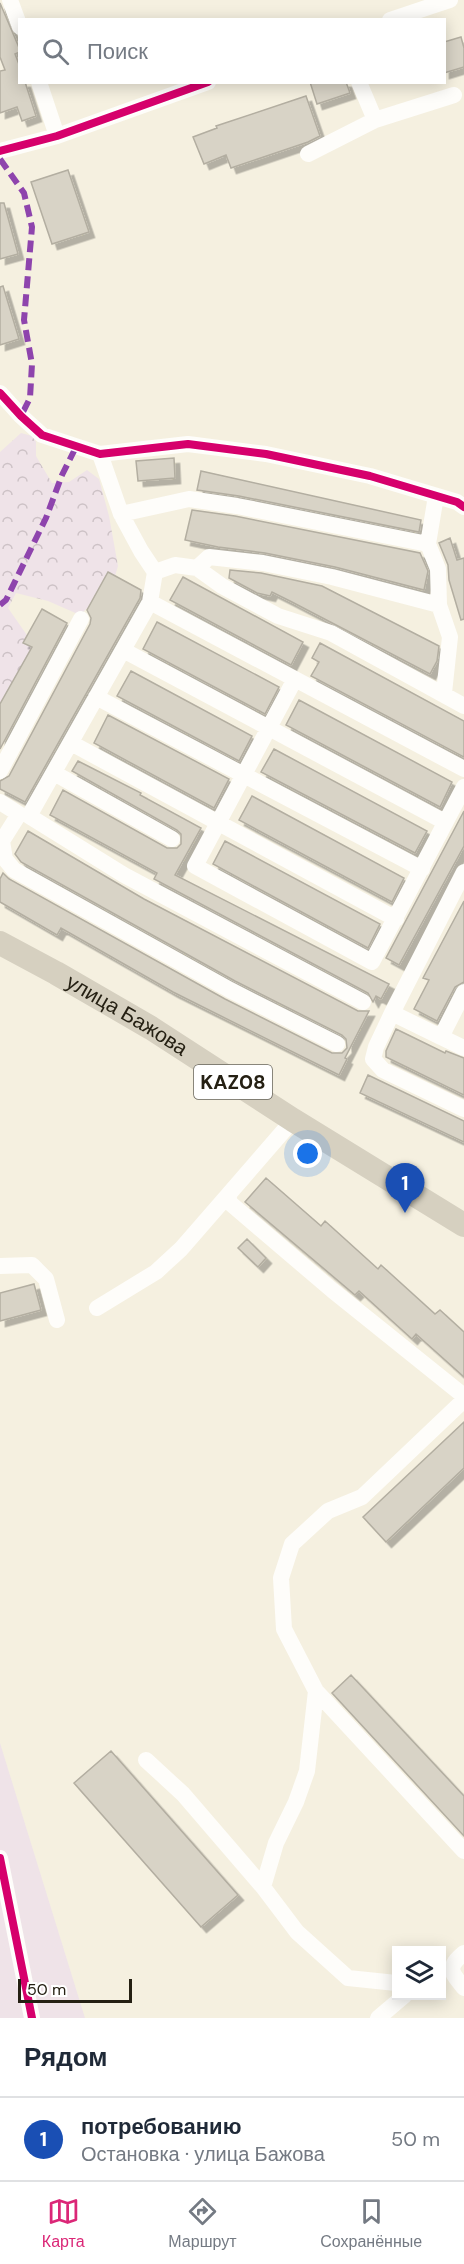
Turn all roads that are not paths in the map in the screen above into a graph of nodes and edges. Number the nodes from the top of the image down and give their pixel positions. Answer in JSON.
{"nodes":[{"id":1,"x":10,"y":0,"type":"edge"},
{"id":2,"x":450,"y":0,"type":"edge"},
{"id":3,"x":396,"y":18,"type":"edge"},
{"id":4,"x":18,"y":22,"type":"edge"},
{"id":5,"x":40,"y":84,"type":"edge"},
{"id":6,"x":201,"y":84,"type":"edge"},
{"id":7,"x":360,"y":84,"type":"edge"},
{"id":8,"x":454,"y":95,"type":"dead end"},
{"id":9,"x":375,"y":120,"type":"junction"},
{"id":10,"x":57,"y":136,"type":"junction"},
{"id":11,"x":0,"y":151,"type":"edge"},
{"id":12,"x":308,"y":153,"type":"dead end"},
{"id":13,"x":0,"y":393,"type":"edge"},
{"id":14,"x":100,"y":454,"type":"junction"},
{"id":15,"x":436,"y":496,"type":"junction"},
{"id":16,"x":464,"y":507,"type":"edge"},
{"id":17,"x":120,"y":514,"type":"junction"},
{"id":18,"x":428,"y":544,"type":"junction"},
{"id":19,"x":197,"y":568,"type":"junction"},
{"id":20,"x":155,"y":572,"type":"junction"},
{"id":21,"x":150,"y":602,"type":"junction"},
{"id":22,"x":439,"y":605,"type":"junction"},
{"id":23,"x":81,"y":619,"type":"dead end"},
{"id":24,"x":123,"y":650,"type":"junction"},
{"id":25,"x":295,"y":679,"type":"junction"},
{"id":26,"x":444,"y":693,"type":"junction"},
{"id":27,"x":96,"y":697,"type":"junction"},
{"id":28,"x":464,"y":706,"type":"edge"},
{"id":29,"x":269,"y":728,"type":"junction"},
{"id":30,"x":70,"y":743,"type":"junction"},
{"id":31,"x":464,"y":769,"type":"edge"},
{"id":32,"x":0,"y":771,"type":"edge"},
{"id":33,"x":54,"y":773,"type":"junction"},
{"id":34,"x":244,"y":775,"type":"junction"},
{"id":35,"x":464,"y":787,"type":"edge"},
{"id":36,"x":0,"y":802,"type":"edge"},
{"id":37,"x":24,"y":815,"type":"junction"},
{"id":38,"x":445,"y":822,"type":"junction"},
{"id":39,"x":219,"y":823,"type":"junction"},
{"id":40,"x":172,"y":839,"type":"dead end"},
{"id":41,"x":1,"y":841,"type":"edge"},
{"id":42,"x":422,"y":869,"type":"junction"},
{"id":43,"x":464,"y":872,"type":"edge"},
{"id":44,"x":396,"y":919,"type":"junction"},
{"id":45,"x":0,"y":943,"type":"edge"},
{"id":46,"x":464,"y":992,"type":"edge"},
{"id":47,"x":363,"y":1002,"type":"dead end"},
{"id":48,"x":392,"y":1013,"type":"junction"},
{"id":49,"x":441,"y":1037,"type":"junction"},
{"id":50,"x":337,"y":1044,"type":"dead end"},
{"id":51,"x":464,"y":1048,"type":"edge"},
{"id":52,"x":464,"y":1108,"type":"edge"},
{"id":53,"x":293,"y":1120,"type":"junction"},
{"id":54,"x":228,"y":1195,"type":"junction"},
{"id":55,"x":464,"y":1225,"type":"edge"},
{"id":56,"x":0,"y":1266,"type":"edge"},
{"id":57,"x":98,"y":1308,"type":"dead end"},
{"id":58,"x":57,"y":1320,"type":"dead end"},
{"id":59,"x":464,"y":1398,"type":"edge"},
{"id":60,"x":316,"y":1691,"type":"junction"},
{"id":61,"x":146,"y":1760,"type":"dead end"},
{"id":62,"x":464,"y":1851,"type":"edge"},
{"id":63,"x":0,"y":1858,"type":"edge"},
{"id":64,"x":263,"y":1887,"type":"junction"},
{"id":65,"x":464,"y":1953,"type":"edge"},
{"id":66,"x":447,"y":1976,"type":"edge"},
{"id":67,"x":392,"y":1983,"type":"edge"},
{"id":68,"x":464,"y":1988,"type":"edge"},
{"id":69,"x":398,"y":2000,"type":"edge"},
{"id":70,"x":32,"y":2018,"type":"edge"},
{"id":71,"x":378,"y":2018,"type":"edge"}],
"edges":[{"from":1,"to":4,"type":"street"},
{"from":2,"to":3,"type":"street"},
{"from":5,"to":10,"type":"street"},
{"from":6,"to":10,"type":"street"},
{"from":7,"to":9,"type":"street"},
{"from":8,"to":9,"type":"street"},
{"from":9,"to":12,"type":"street"},
{"from":10,"to":11,"type":"street"},
{"from":13,"to":14,"type":"street"},
{"from":14,"to":15,"type":"street"},
{"from":14,"to":17,"type":"street"},
{"from":15,"to":16,"type":"street"},
{"from":15,"to":18,"type":"street"},
{"from":17,"to":18,"type":"street"},
{"from":17,"to":20,"type":"street"},
{"from":18,"to":22,"type":"street"},
{"from":19,"to":20,"type":"street"},
{"from":19,"to":22,"type":"street"},
{"from":19,"to":26,"type":"street"},
{"from":20,"to":21,"type":"street"},
{"from":21,"to":24,"type":"street"},
{"from":21,"to":25,"type":"street"},
{"from":22,"to":26,"type":"street"},
{"from":23,"to":32,"type":"street"},
{"from":24,"to":27,"type":"street"},
{"from":24,"to":29,"type":"street"},
{"from":25,"to":29,"type":"street"},
{"from":25,"to":31,"type":"street"},
{"from":26,"to":28,"type":"street"},
{"from":27,"to":30,"type":"street"},
{"from":27,"to":34,"type":"street"},
{"from":29,"to":34,"type":"street"},
{"from":29,"to":38,"type":"street"},
{"from":30,"to":33,"type":"street"},
{"from":30,"to":39,"type":"street"},
{"from":33,"to":37,"type":"street"},
{"from":33,"to":40,"type":"street"},
{"from":34,"to":39,"type":"street"},
{"from":34,"to":42,"type":"street"},
{"from":35,"to":38,"type":"street"},
{"from":36,"to":37,"type":"street"},
{"from":37,"to":41,"type":"street"},
{"from":37,"to":47,"type":"street"},
{"from":38,"to":42,"type":"street"},
{"from":39,"to":44,"type":"street"},
{"from":39,"to":44,"type":"street"},
{"from":41,"to":50,"type":"street"},
{"from":42,"to":44,"type":"street"},
{"from":43,"to":48,"type":"street"},
{"from":45,"to":53,"type":"highway","name":"улица Бажова","number":"KAZ08"},
{"from":46,"to":49,"type":"street"},
{"from":48,"to":49,"type":"street"},
{"from":48,"to":52,"type":"street"},
{"from":49,"to":51,"type":"street"},
{"from":53,"to":54,"type":"street"},
{"from":53,"to":55,"type":"highway","name":"улица Бажова","number":"KAZ08"},
{"from":54,"to":57,"type":"street"},
{"from":54,"to":59,"type":"street"},
{"from":56,"to":58,"type":"street"},
{"from":59,"to":60,"type":"street"},
{"from":60,"to":62,"type":"street"},
{"from":60,"to":64,"type":"street"},
{"from":61,"to":64,"type":"street"},
{"from":63,"to":70,"type":"street"},
{"from":64,"to":67,"type":"street"},
{"from":65,"to":66,"type":"street"},
{"from":66,"to":68,"type":"street"},
{"from":69,"to":71,"type":"street"}]}
